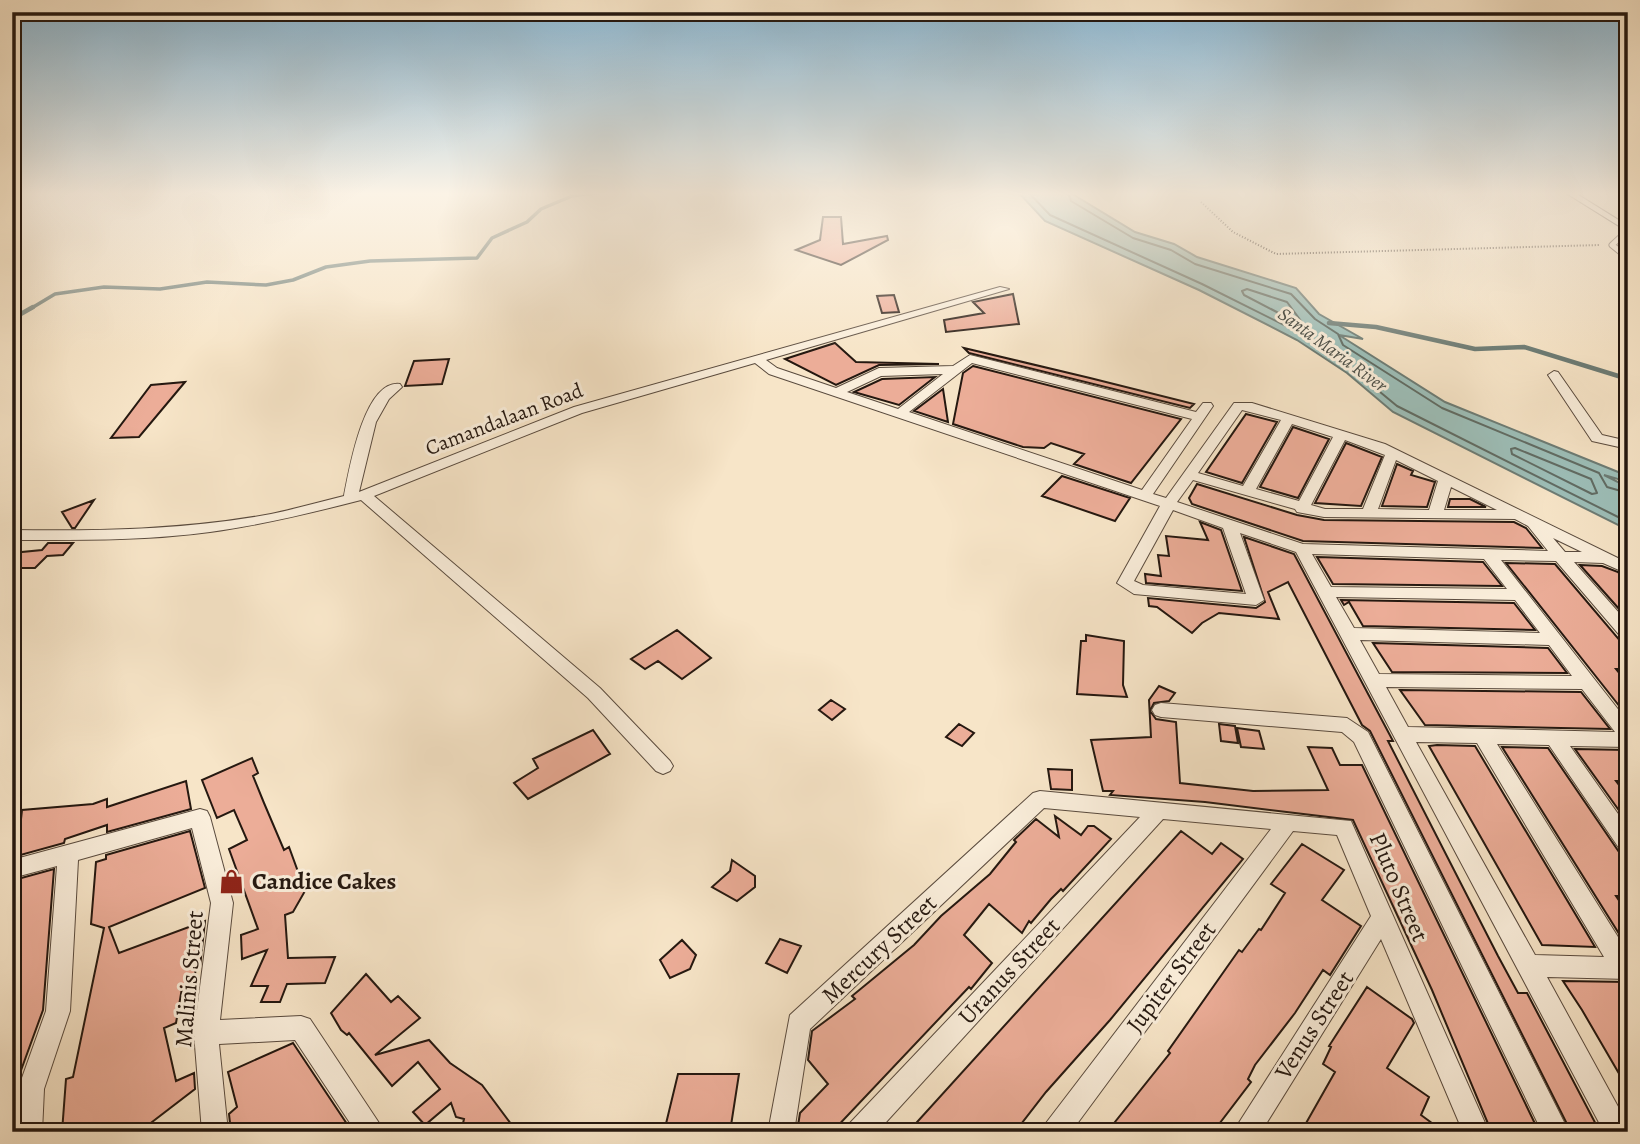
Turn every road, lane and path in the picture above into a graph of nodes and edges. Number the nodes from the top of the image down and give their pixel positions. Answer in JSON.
{"nodes":[{"id":1,"x":1259,"y":245,"type":"edge"},
{"id":2,"x":1598,"y":245,"type":"edge"},
{"id":3,"x":1612,"y":245,"type":"edge"},
{"id":4,"x":1628,"y":258,"type":"edge"},
{"id":5,"x":1004,"y":289,"type":"dead end"},
{"id":6,"x":755,"y":358,"type":"junction"},
{"id":7,"x":953,"y":370,"type":"junction"},
{"id":8,"x":1554,"y":375,"type":"dead end"},
{"id":9,"x":396,"y":387,"type":"dead end"},
{"id":10,"x":837,"y":392,"type":"junction"},
{"id":11,"x":899,"y":414,"type":"junction"},
{"id":12,"x":1289,"y":418,"type":"junction"},
{"id":13,"x":1341,"y":435,"type":"junction"},
{"id":14,"x":1628,"y":445,"type":"edge"},
{"id":15,"x":1392,"y":453,"type":"junction"},
{"id":16,"x":1190,"y":475,"type":"junction"},
{"id":17,"x":1446,"y":479,"type":"junction"},
{"id":18,"x":1247,"y":492,"type":"junction"},
{"id":19,"x":358,"y":496,"type":"junction"},
{"id":20,"x":1145,"y":496,"type":"junction"},
{"id":21,"x":1169,"y":504,"type":"junction"},
{"id":22,"x":1301,"y":509,"type":"junction"},
{"id":23,"x":1369,"y":513,"type":"junction"},
{"id":24,"x":1434,"y":515,"type":"junction"},
{"id":25,"x":1525,"y":517,"type":"junction"},
{"id":26,"x":1230,"y":525,"type":"junction"},
{"id":27,"x":12,"y":535,"type":"edge"},
{"id":28,"x":1302,"y":549,"type":"junction"},
{"id":29,"x":1489,"y":555,"type":"junction"},
{"id":30,"x":1562,"y":557,"type":"junction"},
{"id":31,"x":1609,"y":558,"type":"junction"},
{"id":32,"x":1628,"y":569,"type":"edge"},
{"id":33,"x":1326,"y":592,"type":"junction"},
{"id":34,"x":1521,"y":595,"type":"junction"},
{"id":35,"x":1349,"y":634,"type":"junction"},
{"id":36,"x":1628,"y":634,"type":"edge"},
{"id":37,"x":1553,"y":639,"type":"junction"},
{"id":38,"x":1373,"y":680,"type":"junction"},
{"id":39,"x":1588,"y":683,"type":"junction"},
{"id":40,"x":1161,"y":710,"type":"dead end"},
{"id":41,"x":1405,"y":734,"type":"junction"},
{"id":42,"x":1482,"y":736,"type":"junction"},
{"id":43,"x":1554,"y":738,"type":"junction"},
{"id":44,"x":1628,"y":738,"type":"edge"},
{"id":45,"x":663,"y":766,"type":"dead end"},
{"id":46,"x":1040,"y":799,"type":"joint"},
{"id":47,"x":1158,"y":811,"type":"junction"},
{"id":48,"x":1287,"y":823,"type":"junction"},
{"id":49,"x":1628,"y":845,"type":"edge"},
{"id":50,"x":68,"y":853,"type":"junction"},
{"id":51,"x":12,"y":869,"type":"edge"},
{"id":52,"x":1383,"y":917,"type":"junction"},
{"id":53,"x":1528,"y":966,"type":"junction"},
{"id":54,"x":1626,"y":968,"type":"edge"},
{"id":55,"x":206,"y":1033,"type":"junction"},
{"id":56,"x":1470,"y":1127,"type":"edge"},
{"id":57,"x":29,"y":1132,"type":"edge"},
{"id":58,"x":215,"y":1132,"type":"edge"},
{"id":59,"x":372,"y":1132,"type":"edge"},
{"id":60,"x":781,"y":1132,"type":"edge"},
{"id":61,"x":859,"y":1132,"type":"edge"},
{"id":62,"x":1055,"y":1132,"type":"edge"},
{"id":63,"x":1246,"y":1132,"type":"edge"},
{"id":64,"x":1556,"y":1132,"type":"edge"},
{"id":65,"x":1618,"y":1132,"type":"edge"}],
"edges":[{"from":1,"to":2,"type":"path"},
{"from":3,"to":4,"type":"lane"},
{"from":5,"to":6,"type":"street","name":"Camandalaan Road"},
{"from":6,"to":10,"type":"street"},
{"from":6,"to":19,"type":"street","name":"Camandalaan Road"},
{"from":7,"to":10,"type":"street"},
{"from":7,"to":11,"type":"street"},
{"from":7,"to":20,"type":"street"},
{"from":8,"to":14,"type":"street"},
{"from":9,"to":19,"type":"street"},
{"from":10,"to":11,"type":"street"},
{"from":11,"to":20,"type":"street"},
{"from":12,"to":13,"type":"street"},
{"from":12,"to":16,"type":"street"},
{"from":12,"to":18,"type":"street"},
{"from":13,"to":15,"type":"street"},
{"from":13,"to":22,"type":"street"},
{"from":15,"to":17,"type":"street"},
{"from":15,"to":23,"type":"street"},
{"from":16,"to":18,"type":"street"},
{"from":16,"to":21,"type":"street"},
{"from":17,"to":24,"type":"street"},
{"from":17,"to":25,"type":"street"},
{"from":18,"to":22,"type":"street"},
{"from":19,"to":27,"type":"street","name":"Camandalaan Road"},
{"from":19,"to":45,"type":"street"},
{"from":20,"to":21,"type":"street"},
{"from":21,"to":26,"type":"street"},
{"from":21,"to":26,"type":"street"},
{"from":22,"to":23,"type":"street"},
{"from":23,"to":24,"type":"street"},
{"from":24,"to":25,"type":"street"},
{"from":25,"to":30,"type":"street"},
{"from":25,"to":31,"type":"street"},
{"from":26,"to":28,"type":"street"},
{"from":28,"to":29,"type":"street"},
{"from":28,"to":33,"type":"street"},
{"from":29,"to":30,"type":"street"},
{"from":29,"to":34,"type":"street"},
{"from":30,"to":31,"type":"street"},
{"from":30,"to":36,"type":"street"},
{"from":31,"to":32,"type":"street"},
{"from":33,"to":34,"type":"street"},
{"from":33,"to":35,"type":"street"},
{"from":34,"to":37,"type":"street"},
{"from":35,"to":37,"type":"street"},
{"from":35,"to":38,"type":"street"},
{"from":37,"to":39,"type":"street"},
{"from":38,"to":39,"type":"street"},
{"from":38,"to":41,"type":"street"},
{"from":39,"to":44,"type":"street"},
{"from":40,"to":64,"type":"street"},
{"from":41,"to":42,"type":"street"},
{"from":41,"to":53,"type":"street"},
{"from":42,"to":43,"type":"street"},
{"from":42,"to":54,"type":"street"},
{"from":43,"to":44,"type":"street"},
{"from":43,"to":49,"type":"street"},
{"from":46,"to":47,"type":"street","name":"Pluto Street"},
{"from":46,"to":60,"type":"street","name":"Mercury Street"},
{"from":47,"to":48,"type":"street","name":"Pluto Street"},
{"from":47,"to":61,"type":"street","name":"Uranus Street"},
{"from":48,"to":52,"type":"street","name":"Pluto Street"},
{"from":48,"to":62,"type":"street","name":"Jupiter Street"},
{"from":50,"to":51,"type":"street","name":"Malinis Street"},
{"from":50,"to":55,"type":"street","name":"Malinis Street"},
{"from":50,"to":57,"type":"street"},
{"from":52,"to":56,"type":"street","name":"Pluto Street"},
{"from":52,"to":63,"type":"street","name":"Venus Street"},
{"from":53,"to":54,"type":"street"},
{"from":53,"to":65,"type":"street"},
{"from":55,"to":58,"type":"street","name":"Malinis Street"},
{"from":55,"to":59,"type":"street"}]}
